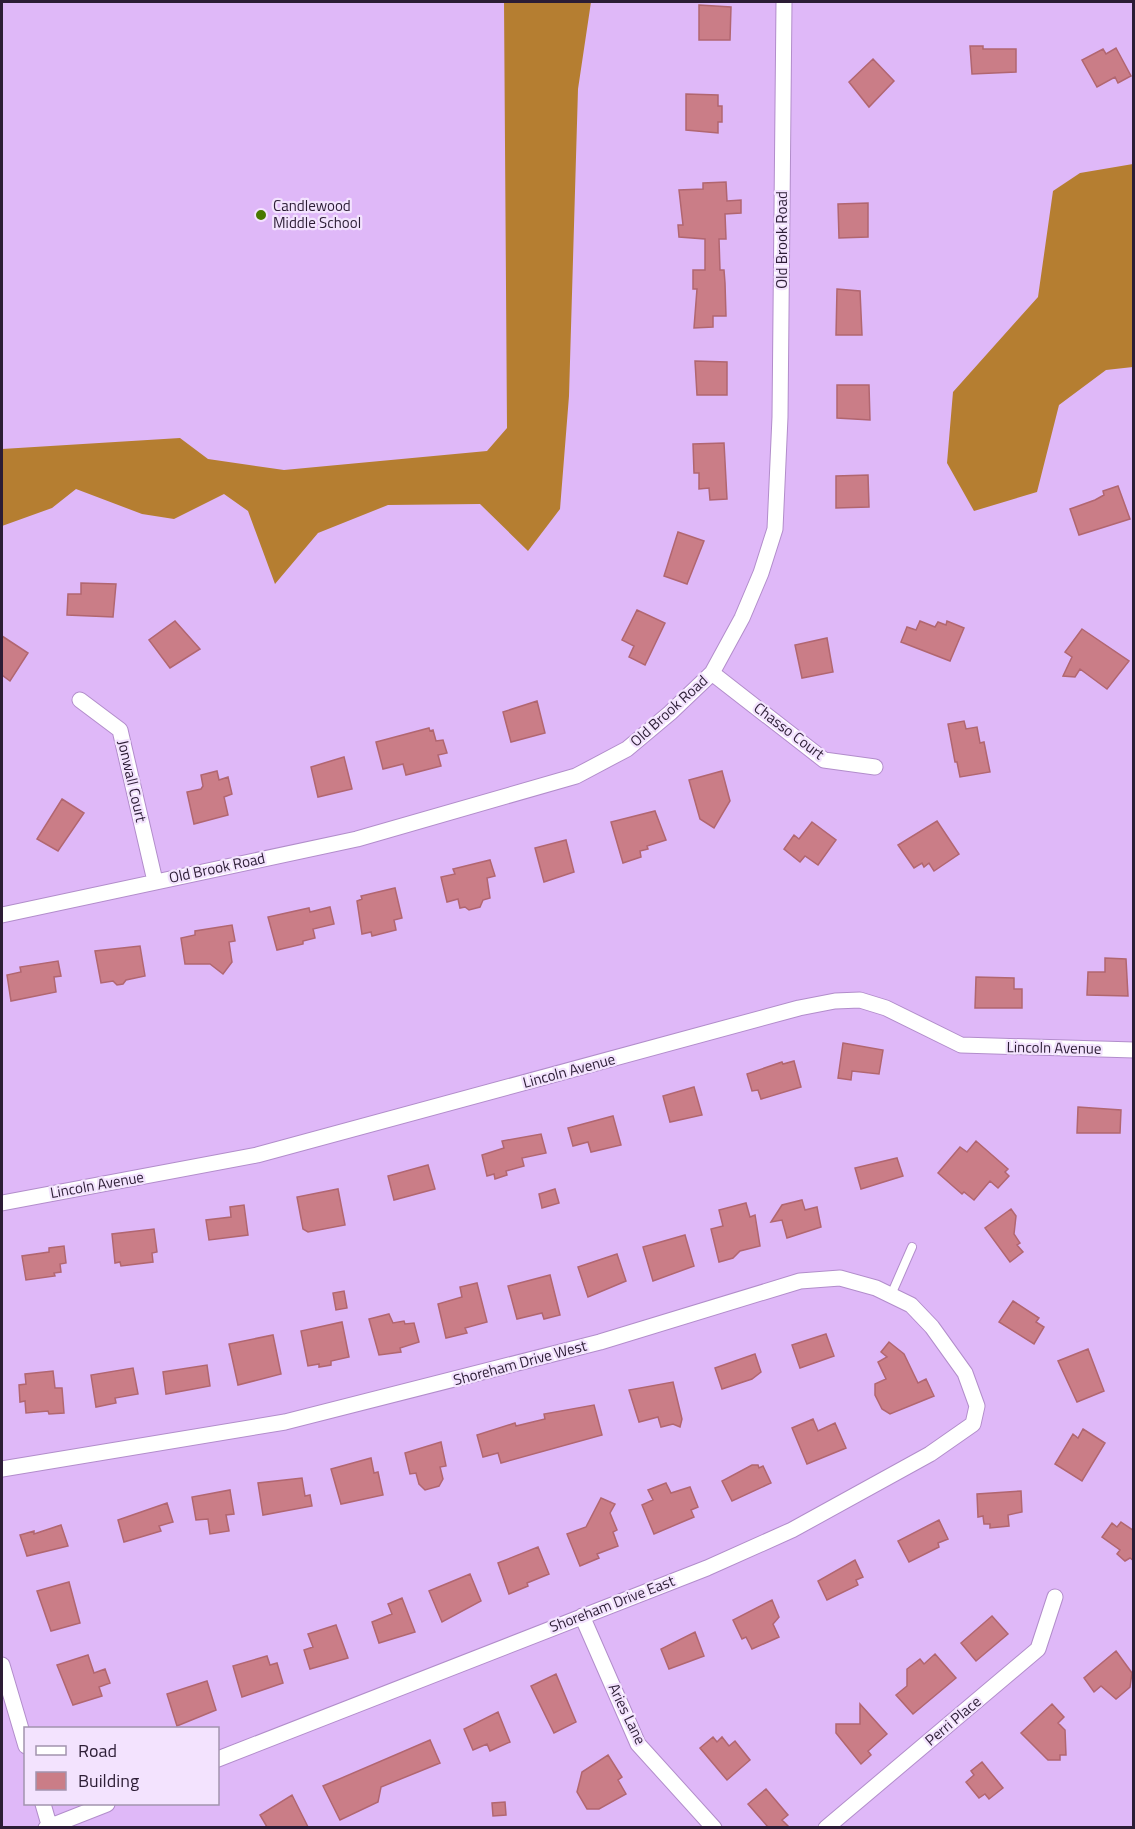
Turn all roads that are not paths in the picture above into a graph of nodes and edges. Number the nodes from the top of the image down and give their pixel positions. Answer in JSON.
{"nodes":[{"id":1,"x":784,"y":2,"type":"edge"},
{"id":2,"x":712,"y":673,"type":"junction"},
{"id":3,"x":80,"y":700,"type":"dead end"},
{"id":4,"x":875,"y":768,"type":"dead end"},
{"id":5,"x":155,"y":881,"type":"junction"},
{"id":6,"x":2,"y":915,"type":"edge"},
{"id":7,"x":1134,"y":1050,"type":"edge"},
{"id":8,"x":2,"y":1203,"type":"edge"},
{"id":9,"x":912,"y":1247,"type":"dead end"},
{"id":10,"x":891,"y":1295,"type":"junction"},
{"id":11,"x":977,"y":1406,"type":"joint"},
{"id":12,"x":2,"y":1469,"type":"edge"},
{"id":13,"x":1055,"y":1598,"type":"dead end"},
{"id":14,"x":582,"y":1616,"type":"junction"},
{"id":15,"x":2,"y":1665,"type":"edge"},
{"id":16,"x":24,"y":1739,"type":"edge"},
{"id":17,"x":219,"y":1760,"type":"edge"},
{"id":18,"x":44,"y":1805,"type":"edge"},
{"id":19,"x":101,"y":1805,"type":"edge"},
{"id":20,"x":49,"y":1827,"type":"edge"},
{"id":21,"x":714,"y":1827,"type":"edge"},
{"id":22,"x":826,"y":1827,"type":"edge"}],
"edges":[{"from":1,"to":2,"type":"street","name":"Old Brook Road"},
{"from":2,"to":4,"type":"street","name":"Chasso Court"},
{"from":2,"to":5,"type":"street","name":"Old Brook Road"},
{"from":3,"to":5,"type":"street","name":"Jonwall Court"},
{"from":5,"to":6,"type":"street","name":"Old Brook Road"},
{"from":7,"to":8,"type":"street","name":"Lincoln Avenue"},
{"from":9,"to":10,"type":"lane"},
{"from":10,"to":11,"type":"street","name":"Shoreham Drive West"},
{"from":10,"to":12,"type":"street","name":"Shoreham Drive West"},
{"from":11,"to":14,"type":"street","name":"Shoreham Drive East"},
{"from":13,"to":22,"type":"street","name":"Perri Place"},
{"from":14,"to":17,"type":"street","name":"Shoreham Drive East"},
{"from":14,"to":21,"type":"street","name":"Aries Lane"},
{"from":15,"to":16,"type":"street"},
{"from":18,"to":20,"type":"street"},
{"from":19,"to":20,"type":"street"}]}
